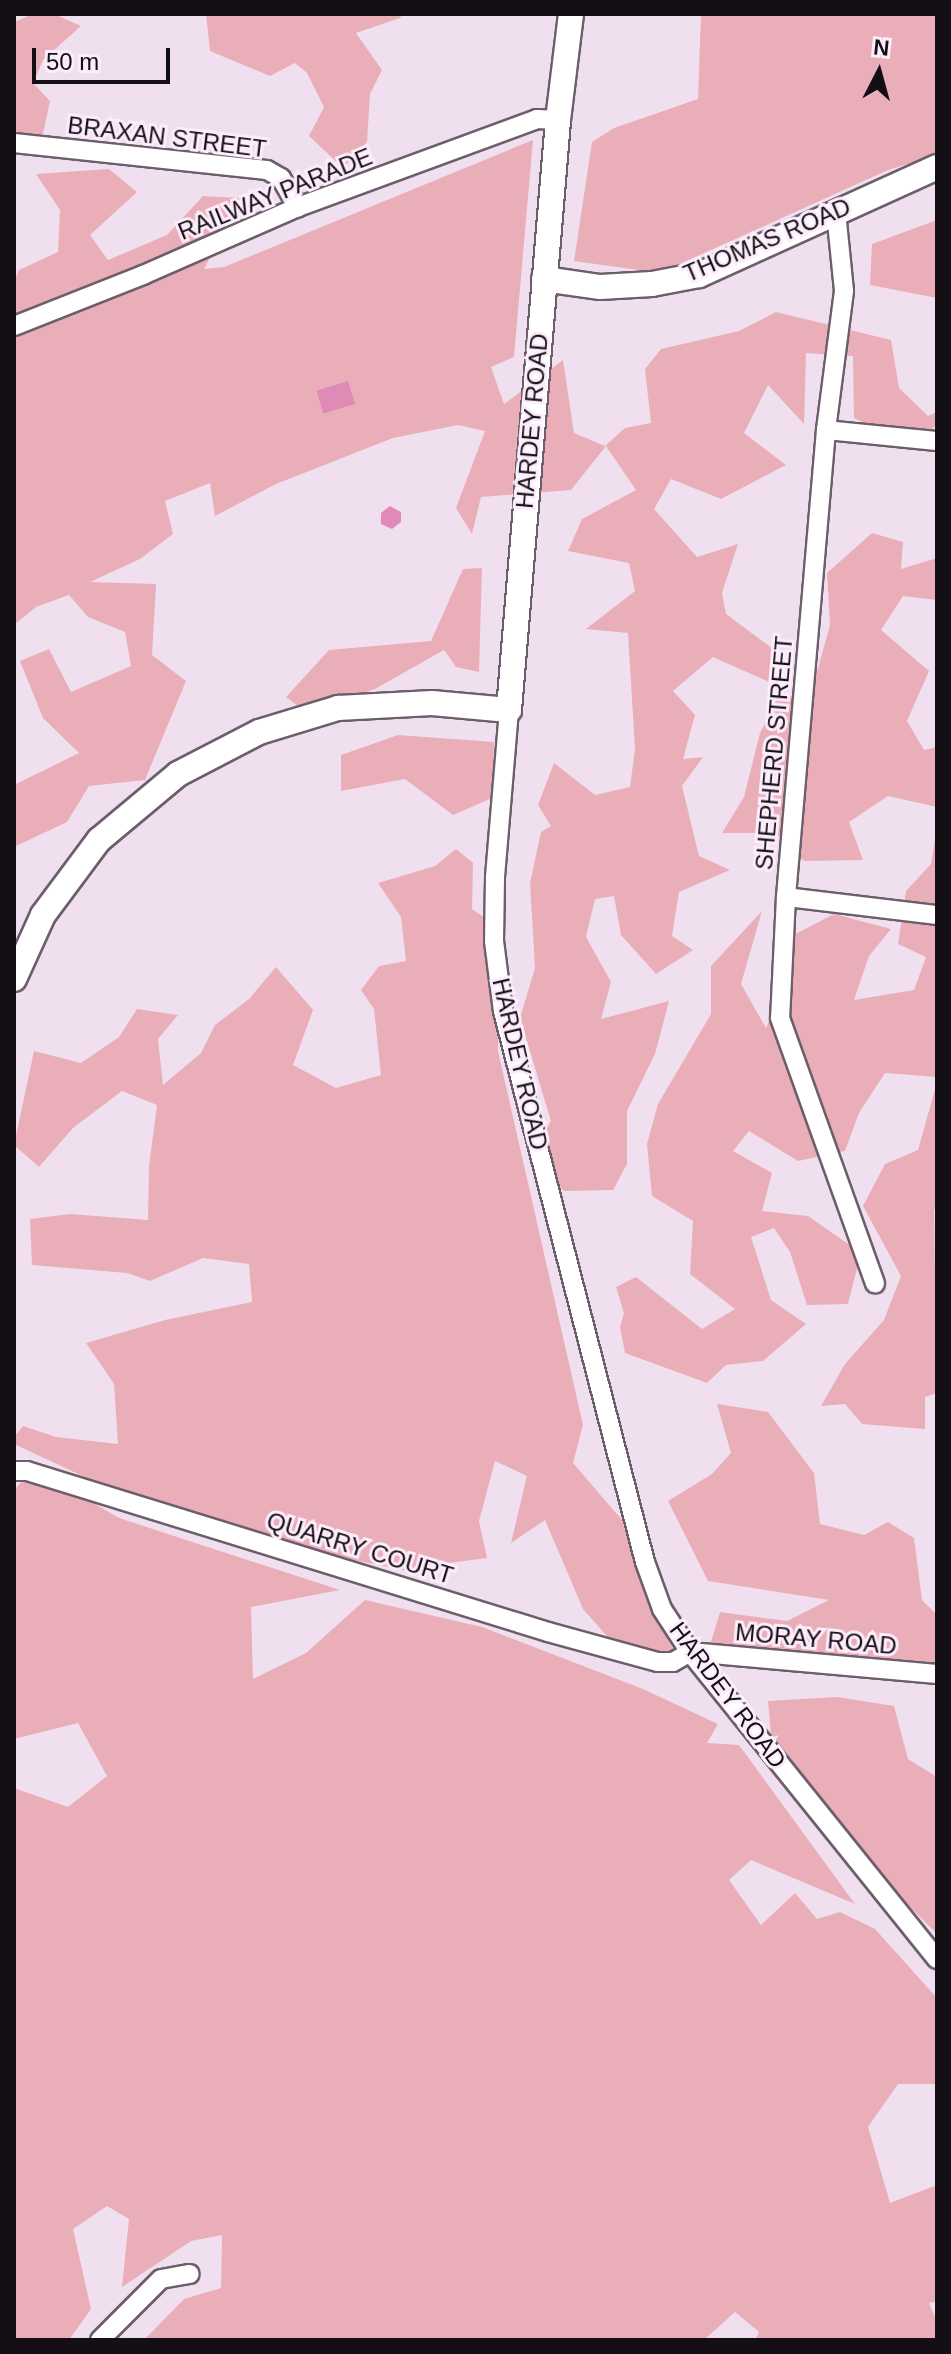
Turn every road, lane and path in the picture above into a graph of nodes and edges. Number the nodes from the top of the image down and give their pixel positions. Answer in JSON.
{"nodes":[{"id":1,"x":571,"y":14,"type":"edge"},
{"id":2,"x":558,"y":120,"type":"junction"},
{"id":3,"x":14,"y":143,"type":"edge"},
{"id":4,"x":937,"y":167,"type":"edge"},
{"id":5,"x":298,"y":207,"type":"junction"},
{"id":6,"x":836,"y":212,"type":"junction"},
{"id":7,"x":544,"y":279,"type":"junction"},
{"id":8,"x":14,"y":326,"type":"edge"},
{"id":9,"x":826,"y":430,"type":"junction"},
{"id":10,"x":937,"y":441,"type":"edge"},
{"id":11,"x":509,"y":710,"type":"junction"},
{"id":12,"x":786,"y":897,"type":"junction"},
{"id":13,"x":937,"y":915,"type":"edge"},
{"id":14,"x":14,"y":979,"type":"edge"},
{"id":15,"x":875,"y":1284,"type":"dead end"},
{"id":16,"x":14,"y":1471,"type":"edge"},
{"id":17,"x":690,"y":1652,"type":"junction"},
{"id":18,"x":937,"y":1674,"type":"edge"},
{"id":19,"x":937,"y":1959,"type":"edge"},
{"id":20,"x":190,"y":2274,"type":"dead end"},
{"id":21,"x":100,"y":2340,"type":"edge"}],
"edges":[{"from":1,"to":2,"type":"street","name":"HARDEY ROAD"},
{"from":2,"to":5,"type":"street","name":"RAILWAY PARADE"},
{"from":2,"to":7,"type":"street","name":"HARDEY ROAD"},
{"from":3,"to":5,"type":"street","name":"BRAXAN STREET"},
{"from":4,"to":6,"type":"street","name":"THOMAS ROAD"},
{"from":5,"to":8,"type":"street","name":"RAILWAY PARADE"},
{"from":6,"to":7,"type":"street","name":"THOMAS ROAD"},
{"from":6,"to":9,"type":"street","name":"SHEPHERD STREET"},
{"from":7,"to":11,"type":"street","name":"HARDEY ROAD"},
{"from":9,"to":10,"type":"street"},
{"from":9,"to":12,"type":"street","name":"SHEPHERD STREET"},
{"from":11,"to":14,"type":"street"},
{"from":11,"to":17,"type":"street","name":"HARDEY ROAD"},
{"from":12,"to":13,"type":"street"},
{"from":12,"to":15,"type":"street","name":"SHEPHERD STREET"},
{"from":16,"to":17,"type":"street","name":"QUARRY COURT"},
{"from":17,"to":18,"type":"street","name":"MORAY ROAD"},
{"from":17,"to":19,"type":"street","name":"HARDEY ROAD"},
{"from":20,"to":21,"type":"street"}]}
